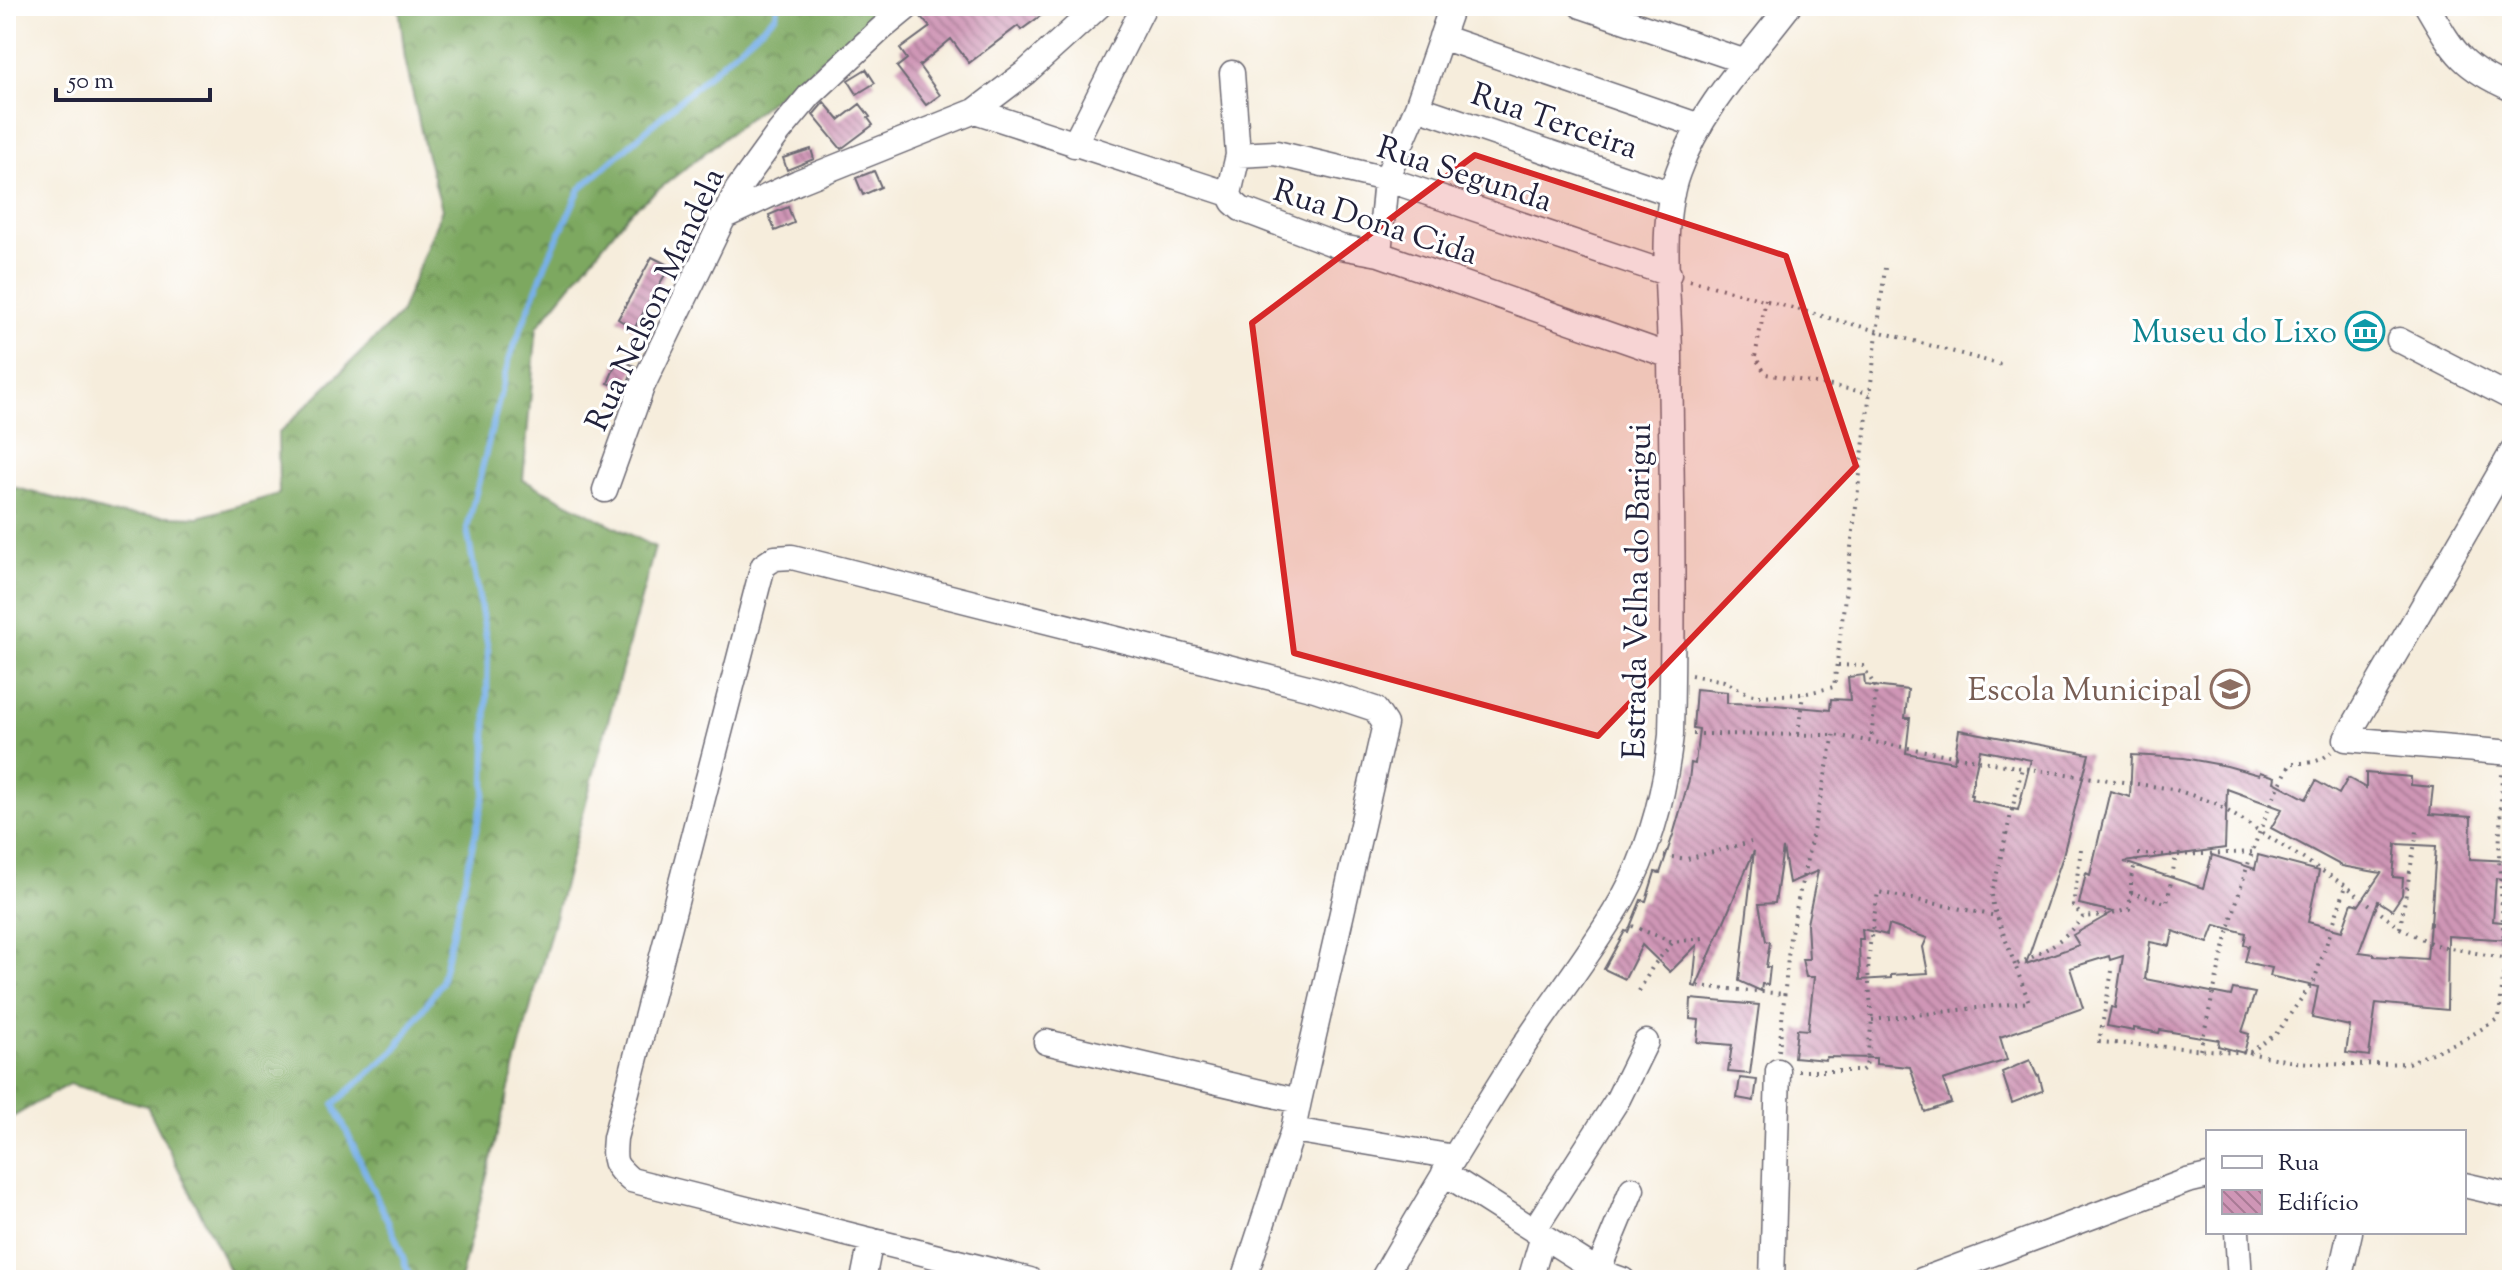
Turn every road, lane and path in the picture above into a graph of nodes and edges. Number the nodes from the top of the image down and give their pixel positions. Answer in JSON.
{"nodes":[{"id":1,"x":909,"y":6,"type":"edge"},
{"id":2,"x":1099,"y":6,"type":"edge"},
{"id":3,"x":1144,"y":6,"type":"edge"},
{"id":4,"x":1452,"y":6,"type":"edge"},
{"id":5,"x":1581,"y":6,"type":"edge"},
{"id":6,"x":1789,"y":6,"type":"edge"},
{"id":7,"x":2427,"y":6,"type":"edge"},
{"id":8,"x":1441,"y":37,"type":"junction"},
{"id":9,"x":1746,"y":62,"type":"junction"},
{"id":10,"x":1232,"y":73,"type":"dead end"},
{"id":11,"x":2512,"y":89,"type":"edge"},
{"id":12,"x":1417,"y":107,"type":"junction"},
{"id":13,"x":975,"y":111,"type":"junction"},
{"id":14,"x":1700,"y":126,"type":"junction"},
{"id":15,"x":1074,"y":145,"type":"junction"},
{"id":16,"x":1238,"y":155,"type":"junction"},
{"id":17,"x":1386,"y":179,"type":"junction"},
{"id":18,"x":1229,"y":194,"type":"junction"},
{"id":19,"x":1672,"y":194,"type":"junction"},
{"id":20,"x":721,"y":218,"type":"junction"},
{"id":21,"x":1379,"y":254,"type":"junction"},
{"id":22,"x":1885,"y":268,"type":"dead end"},
{"id":23,"x":1669,"y":274,"type":"junction"},
{"id":24,"x":1766,"y":299,"type":"junction"},
{"id":25,"x":1878,"y":331,"type":"junction"},
{"id":26,"x":2399,"y":340,"type":"dead end"},
{"id":27,"x":1670,"y":356,"type":"junction"},
{"id":28,"x":2002,"y":365,"type":"dead end"},
{"id":29,"x":1870,"y":393,"type":"junction"},
{"id":30,"x":2512,"y":398,"type":"edge"},
{"id":31,"x":2512,"y":452,"type":"edge"},
{"id":32,"x":605,"y":490,"type":"dead end"},
{"id":33,"x":1838,"y":665,"type":"junction"},
{"id":34,"x":1672,"y":672,"type":"junction"},
{"id":35,"x":1803,"y":694,"type":"junction"},
{"id":36,"x":1798,"y":734,"type":"junction"},
{"id":37,"x":1671,"y":735,"type":"junction"},
{"id":38,"x":1834,"y":735,"type":"junction"},
{"id":39,"x":2346,"y":739,"type":"junction"},
{"id":40,"x":1871,"y":741,"type":"junction"},
{"id":41,"x":2510,"y":756,"type":"edge"},
{"id":42,"x":2022,"y":768,"type":"junction"},
{"id":43,"x":2417,"y":831,"type":"dead end"},
{"id":44,"x":2260,"y":832,"type":"junction"},
{"id":45,"x":1751,"y":842,"type":"dead end"},
{"id":46,"x":2081,"y":849,"type":"dead end"},
{"id":47,"x":1644,"y":852,"type":"junction"},
{"id":48,"x":2254,"y":852,"type":"junction"},
{"id":49,"x":2176,"y":855,"type":"junction"},
{"id":50,"x":2346,"y":886,"type":"junction"},
{"id":51,"x":2131,"y":893,"type":"junction"},
{"id":52,"x":1612,"y":916,"type":"junction"},
{"id":53,"x":1996,"y":916,"type":"junction"},
{"id":54,"x":2083,"y":917,"type":"junction"},
{"id":55,"x":2400,"y":928,"type":"junction"},
{"id":56,"x":1703,"y":938,"type":"dead end"},
{"id":57,"x":1673,"y":942,"type":"junction"},
{"id":58,"x":2505,"y":959,"type":"junction"},
{"id":59,"x":2512,"y":960,"type":"edge"},
{"id":60,"x":2015,"y":965,"type":"junction"},
{"id":61,"x":2112,"y":971,"type":"dead end"},
{"id":62,"x":1698,"y":986,"type":"dead end"},
{"id":63,"x":1639,"y":991,"type":"dead end"},
{"id":64,"x":1784,"y":994,"type":"junction"},
{"id":65,"x":1872,"y":1020,"type":"junction"},
{"id":66,"x":1046,"y":1042,"type":"dead end"},
{"id":67,"x":1646,"y":1042,"type":"dead end"},
{"id":68,"x":2200,"y":1050,"type":"junction"},
{"id":69,"x":2249,"y":1053,"type":"junction"},
{"id":70,"x":1778,"y":1071,"type":"junction"},
{"id":71,"x":1299,"y":1101,"type":"junction"},
{"id":72,"x":1293,"y":1130,"type":"junction"},
{"id":73,"x":1449,"y":1165,"type":"junction"},
{"id":74,"x":2206,"y":1176,"type":"edge"},
{"id":75,"x":2466,"y":1185,"type":"edge"},
{"id":76,"x":1632,"y":1189,"type":"dead end"},
{"id":77,"x":2512,"y":1196,"type":"edge"},
{"id":78,"x":1538,"y":1233,"type":"junction"},
{"id":79,"x":2237,"y":1234,"type":"edge"},
{"id":80,"x":2350,"y":1234,"type":"edge"},
{"id":81,"x":871,"y":1240,"type":"junction"},
{"id":82,"x":1587,"y":1271,"type":"edge"},
{"id":83,"x":863,"y":1280,"type":"edge"},
{"id":84,"x":1030,"y":1280,"type":"edge"},
{"id":85,"x":1244,"y":1280,"type":"edge"},
{"id":86,"x":1382,"y":1280,"type":"edge"},
{"id":87,"x":1530,"y":1280,"type":"edge"},
{"id":88,"x":1623,"y":1280,"type":"edge"},
{"id":89,"x":1772,"y":1280,"type":"edge"},
{"id":90,"x":1922,"y":1280,"type":"edge"},
{"id":91,"x":2240,"y":1280,"type":"edge"},
{"id":92,"x":2339,"y":1280,"type":"edge"}],
"edges":[{"from":1,"to":20,"type":"street","name":"Rua Nelson Mandela"},
{"from":2,"to":13,"type":"street"},
{"from":3,"to":15,"type":"street"},
{"from":4,"to":8,"type":"street"},
{"from":5,"to":9,"type":"street"},
{"from":6,"to":9,"type":"street","name":"Estrada Velha do Barigui"},
{"from":7,"to":11,"type":"street"},
{"from":8,"to":12,"type":"street"},
{"from":8,"to":14,"type":"street"},
{"from":9,"to":14,"type":"street","name":"Estrada Velha do Barigui"},
{"from":10,"to":16,"type":"street"},
{"from":12,"to":17,"type":"street"},
{"from":12,"to":19,"type":"street","name":"Rua Terceira"},
{"from":13,"to":15,"type":"street","name":"Rua Dona Cida"},
{"from":13,"to":20,"type":"street"},
{"from":14,"to":19,"type":"street","name":"Estrada Velha do Barigui"},
{"from":15,"to":18,"type":"street","name":"Rua Dona Cida"},
{"from":16,"to":17,"type":"street","name":"Rua Segunda"},
{"from":16,"to":18,"type":"street"},
{"from":17,"to":21,"type":"street"},
{"from":17,"to":23,"type":"street","name":"Rua Segunda"},
{"from":18,"to":21,"type":"street","name":"Rua Dona Cida"},
{"from":19,"to":23,"type":"street","name":"Estrada Velha do Barigui"},
{"from":20,"to":32,"type":"street","name":"Rua Nelson Mandela"},
{"from":21,"to":27,"type":"street","name":"Rua Dona Cida"},
{"from":22,"to":25,"type":"path"},
{"from":23,"to":24,"type":"path"},
{"from":23,"to":27,"type":"street","name":"Estrada Velha do Barigui"},
{"from":24,"to":25,"type":"path"},
{"from":24,"to":29,"type":"path"},
{"from":25,"to":28,"type":"path"},
{"from":25,"to":29,"type":"path"},
{"from":26,"to":30,"type":"street"},
{"from":27,"to":34,"type":"street","name":"Estrada Velha do Barigui"},
{"from":29,"to":33,"type":"path"},
{"from":31,"to":39,"type":"street"},
{"from":33,"to":35,"type":"path"},
{"from":33,"to":40,"type":"path"},
{"from":34,"to":35,"type":"path"},
{"from":34,"to":37,"type":"street","name":"Estrada Velha do Barigui"},
{"from":35,"to":36,"type":"path"},
{"from":36,"to":37,"type":"path"},
{"from":36,"to":38,"type":"path"},
{"from":37,"to":47,"type":"street","name":"Estrada Velha do Barigui"},
{"from":38,"to":40,"type":"path"},
{"from":38,"to":64,"type":"path"},
{"from":39,"to":41,"type":"street"},
{"from":39,"to":44,"type":"path"},
{"from":40,"to":42,"type":"path"},
{"from":41,"to":58,"type":"path"},
{"from":42,"to":44,"type":"path"},
{"from":42,"to":53,"type":"path"},
{"from":43,"to":55,"type":"path"},
{"from":44,"to":48,"type":"path"},
{"from":44,"to":50,"type":"path"},
{"from":45,"to":47,"type":"path"},
{"from":46,"to":54,"type":"path"},
{"from":47,"to":52,"type":"street","name":"Estrada Velha do Barigui"},
{"from":48,"to":49,"type":"path"},
{"from":48,"to":68,"type":"path"},
{"from":49,"to":51,"type":"path"},
{"from":49,"to":51,"type":"path"},
{"from":50,"to":55,"type":"path"},
{"from":50,"to":69,"type":"path"},
{"from":51,"to":54,"type":"path"},
{"from":52,"to":57,"type":"path"},
{"from":52,"to":73,"type":"street","name":"Estrada Velha do Barigui"},
{"from":53,"to":60,"type":"path"},
{"from":53,"to":65,"type":"path"},
{"from":54,"to":60,"type":"path"},
{"from":55,"to":58,"type":"path"},
{"from":56,"to":57,"type":"path"},
{"from":57,"to":63,"type":"path"},
{"from":58,"to":59,"type":"path"},
{"from":58,"to":69,"type":"path"},
{"from":60,"to":65,"type":"path"},
{"from":61,"to":68,"type":"path"},
{"from":62,"to":64,"type":"path"},
{"from":64,"to":70,"type":"path"},
{"from":65,"to":70,"type":"path"},
{"from":66,"to":71,"type":"street"},
{"from":67,"to":78,"type":"street"},
{"from":68,"to":69,"type":"path"},
{"from":70,"to":89,"type":"street"},
{"from":71,"to":72,"type":"street"},
{"from":71,"to":81,"type":"street"},
{"from":72,"to":73,"type":"street"},
{"from":72,"to":85,"type":"street"},
{"from":73,"to":78,"type":"street"},
{"from":73,"to":86,"type":"street","name":"Estrada Velha do Barigui"},
{"from":74,"to":90,"type":"street"},
{"from":75,"to":77,"type":"street"},
{"from":76,"to":82,"type":"street"},
{"from":78,"to":82,"type":"street"},
{"from":78,"to":87,"type":"street"},
{"from":79,"to":91,"type":"street"},
{"from":80,"to":92,"type":"street"},
{"from":81,"to":83,"type":"street"},
{"from":81,"to":84,"type":"street"},
{"from":82,"to":88,"type":"street"}]}
